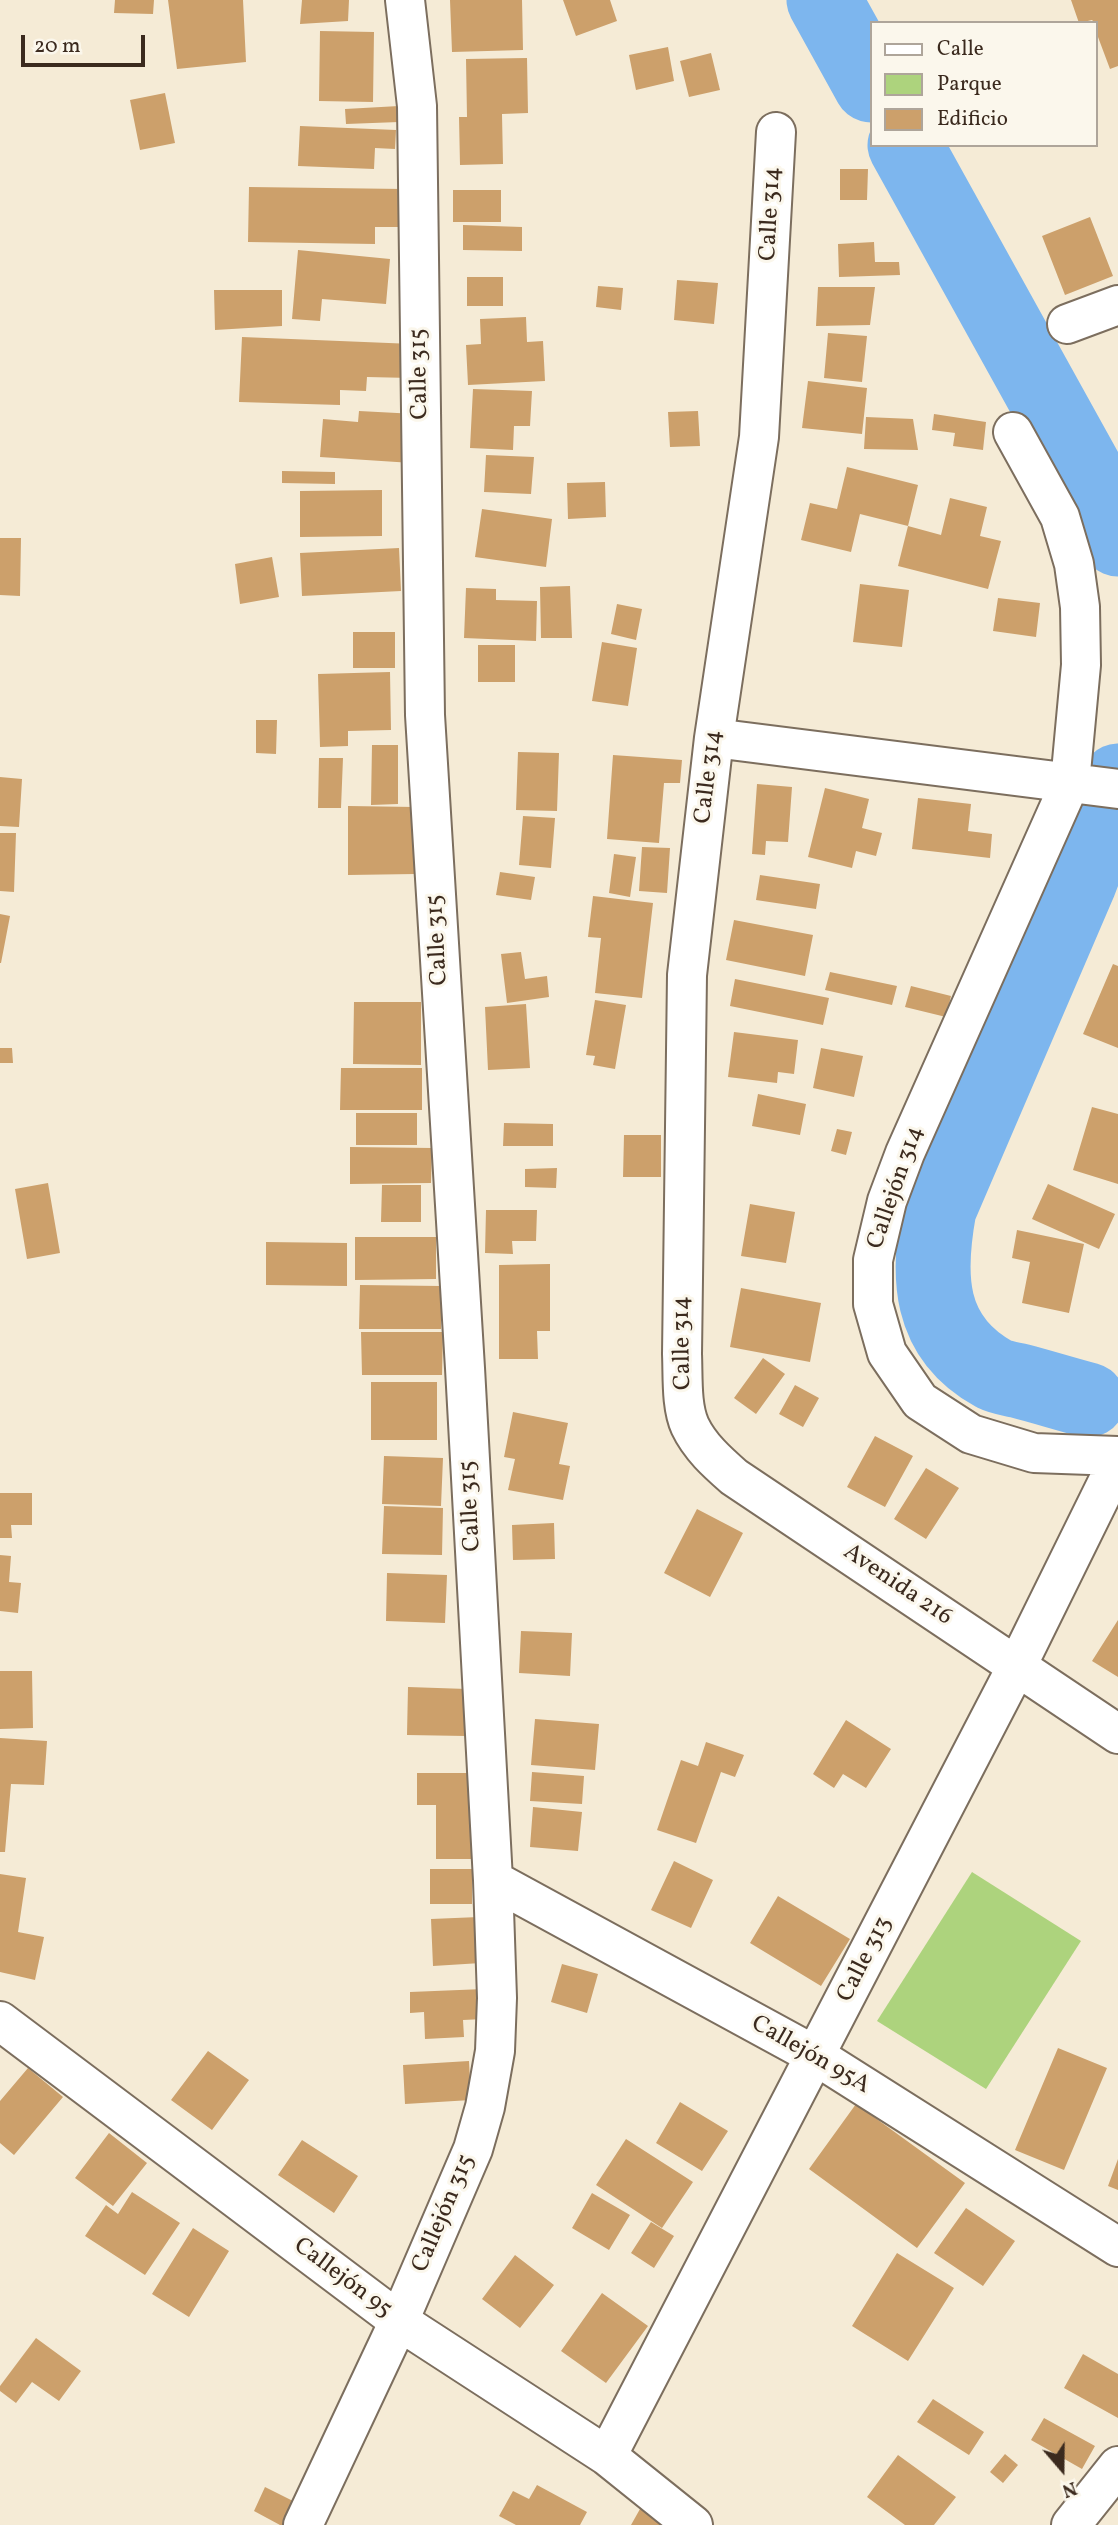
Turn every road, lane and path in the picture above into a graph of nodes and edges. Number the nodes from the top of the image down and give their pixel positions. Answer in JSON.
{"nodes":[{"id":1,"x":405,"y":0,"type":"edge"},
{"id":2,"x":776,"y":132,"type":"dead end"},
{"id":3,"x":1118,"y":305,"type":"edge"},
{"id":4,"x":1067,"y":324,"type":"dead end"},
{"id":5,"x":1013,"y":432,"type":"dead end"},
{"id":6,"x":713,"y":738,"type":"junction"},
{"id":7,"x":1093,"y":786,"type":"edge"},
{"id":8,"x":690,"y":1425,"type":"joint"},
{"id":9,"x":1118,"y":1458,"type":"edge"},
{"id":10,"x":1017,"y":1666,"type":"junction"},
{"id":11,"x":1118,"y":1734,"type":"edge"},
{"id":12,"x":493,"y":1880,"type":"junction"},
{"id":13,"x":0,"y":2021,"type":"edge"},
{"id":14,"x":816,"y":2056,"type":"junction"},
{"id":15,"x":1118,"y":2247,"type":"edge"},
{"id":16,"x":399,"y":2321,"type":"junction"},
{"id":17,"x":607,"y":2456,"type":"junction"},
{"id":18,"x":1118,"y":2466,"type":"edge"},
{"id":19,"x":303,"y":2525,"type":"edge"},
{"id":20,"x":692,"y":2525,"type":"edge"},
{"id":21,"x":1071,"y":2525,"type":"edge"}],
"edges":[{"from":1,"to":12,"type":"street","name":"Calle 315"},
{"from":2,"to":6,"type":"street","name":"Calle 314"},
{"from":3,"to":4,"type":"street"},
{"from":5,"to":7,"type":"street","name":"Callejón 314"},
{"from":6,"to":7,"type":"street"},
{"from":6,"to":8,"type":"street","name":"Calle 314"},
{"from":7,"to":9,"type":"street","name":"Callejón 314"},
{"from":8,"to":10,"type":"street","name":"Avenida 216"},
{"from":9,"to":10,"type":"street","name":"Calle 313"},
{"from":10,"to":11,"type":"street","name":"Avenida 216"},
{"from":10,"to":14,"type":"street","name":"Calle 313"},
{"from":12,"to":14,"type":"street","name":"Callejón 95A"},
{"from":12,"to":16,"type":"street","name":"Callejón 315"},
{"from":13,"to":16,"type":"street","name":"Callejón 95"},
{"from":14,"to":15,"type":"street","name":"Callejón 95A"},
{"from":14,"to":17,"type":"street","name":"Calle 313"},
{"from":16,"to":17,"type":"street","name":"Callejón 95"},
{"from":16,"to":19,"type":"street","name":"Callejón 315"},
{"from":17,"to":20,"type":"street","name":"Callejón 95"},
{"from":18,"to":21,"type":"street"}]}
